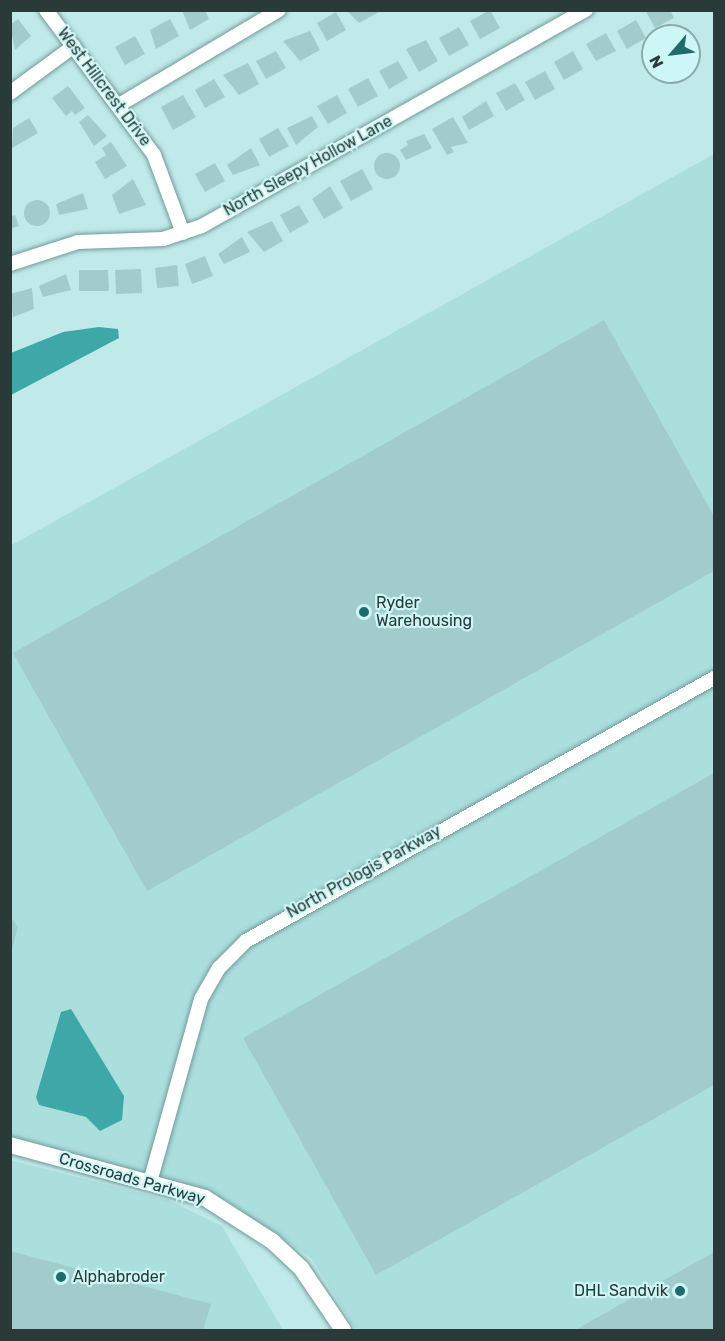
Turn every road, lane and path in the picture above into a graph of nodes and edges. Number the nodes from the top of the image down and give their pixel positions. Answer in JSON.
{"nodes":[{"id":1,"x":46,"y":10,"type":"edge"},
{"id":2,"x":279,"y":10,"type":"edge"},
{"id":3,"x":586,"y":10,"type":"edge"},
{"id":4,"x":74,"y":46,"type":"junction"},
{"id":5,"x":10,"y":93,"type":"edge"},
{"id":6,"x":119,"y":105,"type":"junction"},
{"id":7,"x":183,"y":232,"type":"junction"},
{"id":8,"x":10,"y":264,"type":"edge"},
{"id":9,"x":714,"y":678,"type":"edge"},
{"id":10,"x":10,"y":1145,"type":"edge"},
{"id":11,"x":150,"y":1182,"type":"junction"},
{"id":12,"x":343,"y":1330,"type":"edge"}],
"edges":[{"from":1,"to":4,"type":"street","name":"West Hillcrest Drive"},
{"from":2,"to":6,"type":"street"},
{"from":3,"to":7,"type":"street","name":"North Sleepy Hollow Lane"},
{"from":4,"to":5,"type":"street"},
{"from":4,"to":6,"type":"street","name":"West Hillcrest Drive"},
{"from":6,"to":7,"type":"street","name":"West Hillcrest Drive"},
{"from":7,"to":8,"type":"street","name":"North Sleepy Hollow Lane"},
{"from":9,"to":11,"type":"street","name":"North Prologis Parkway"},
{"from":10,"to":11,"type":"street","name":"Crossroads Parkway"},
{"from":11,"to":12,"type":"street","name":"Crossroads Parkway"}]}
